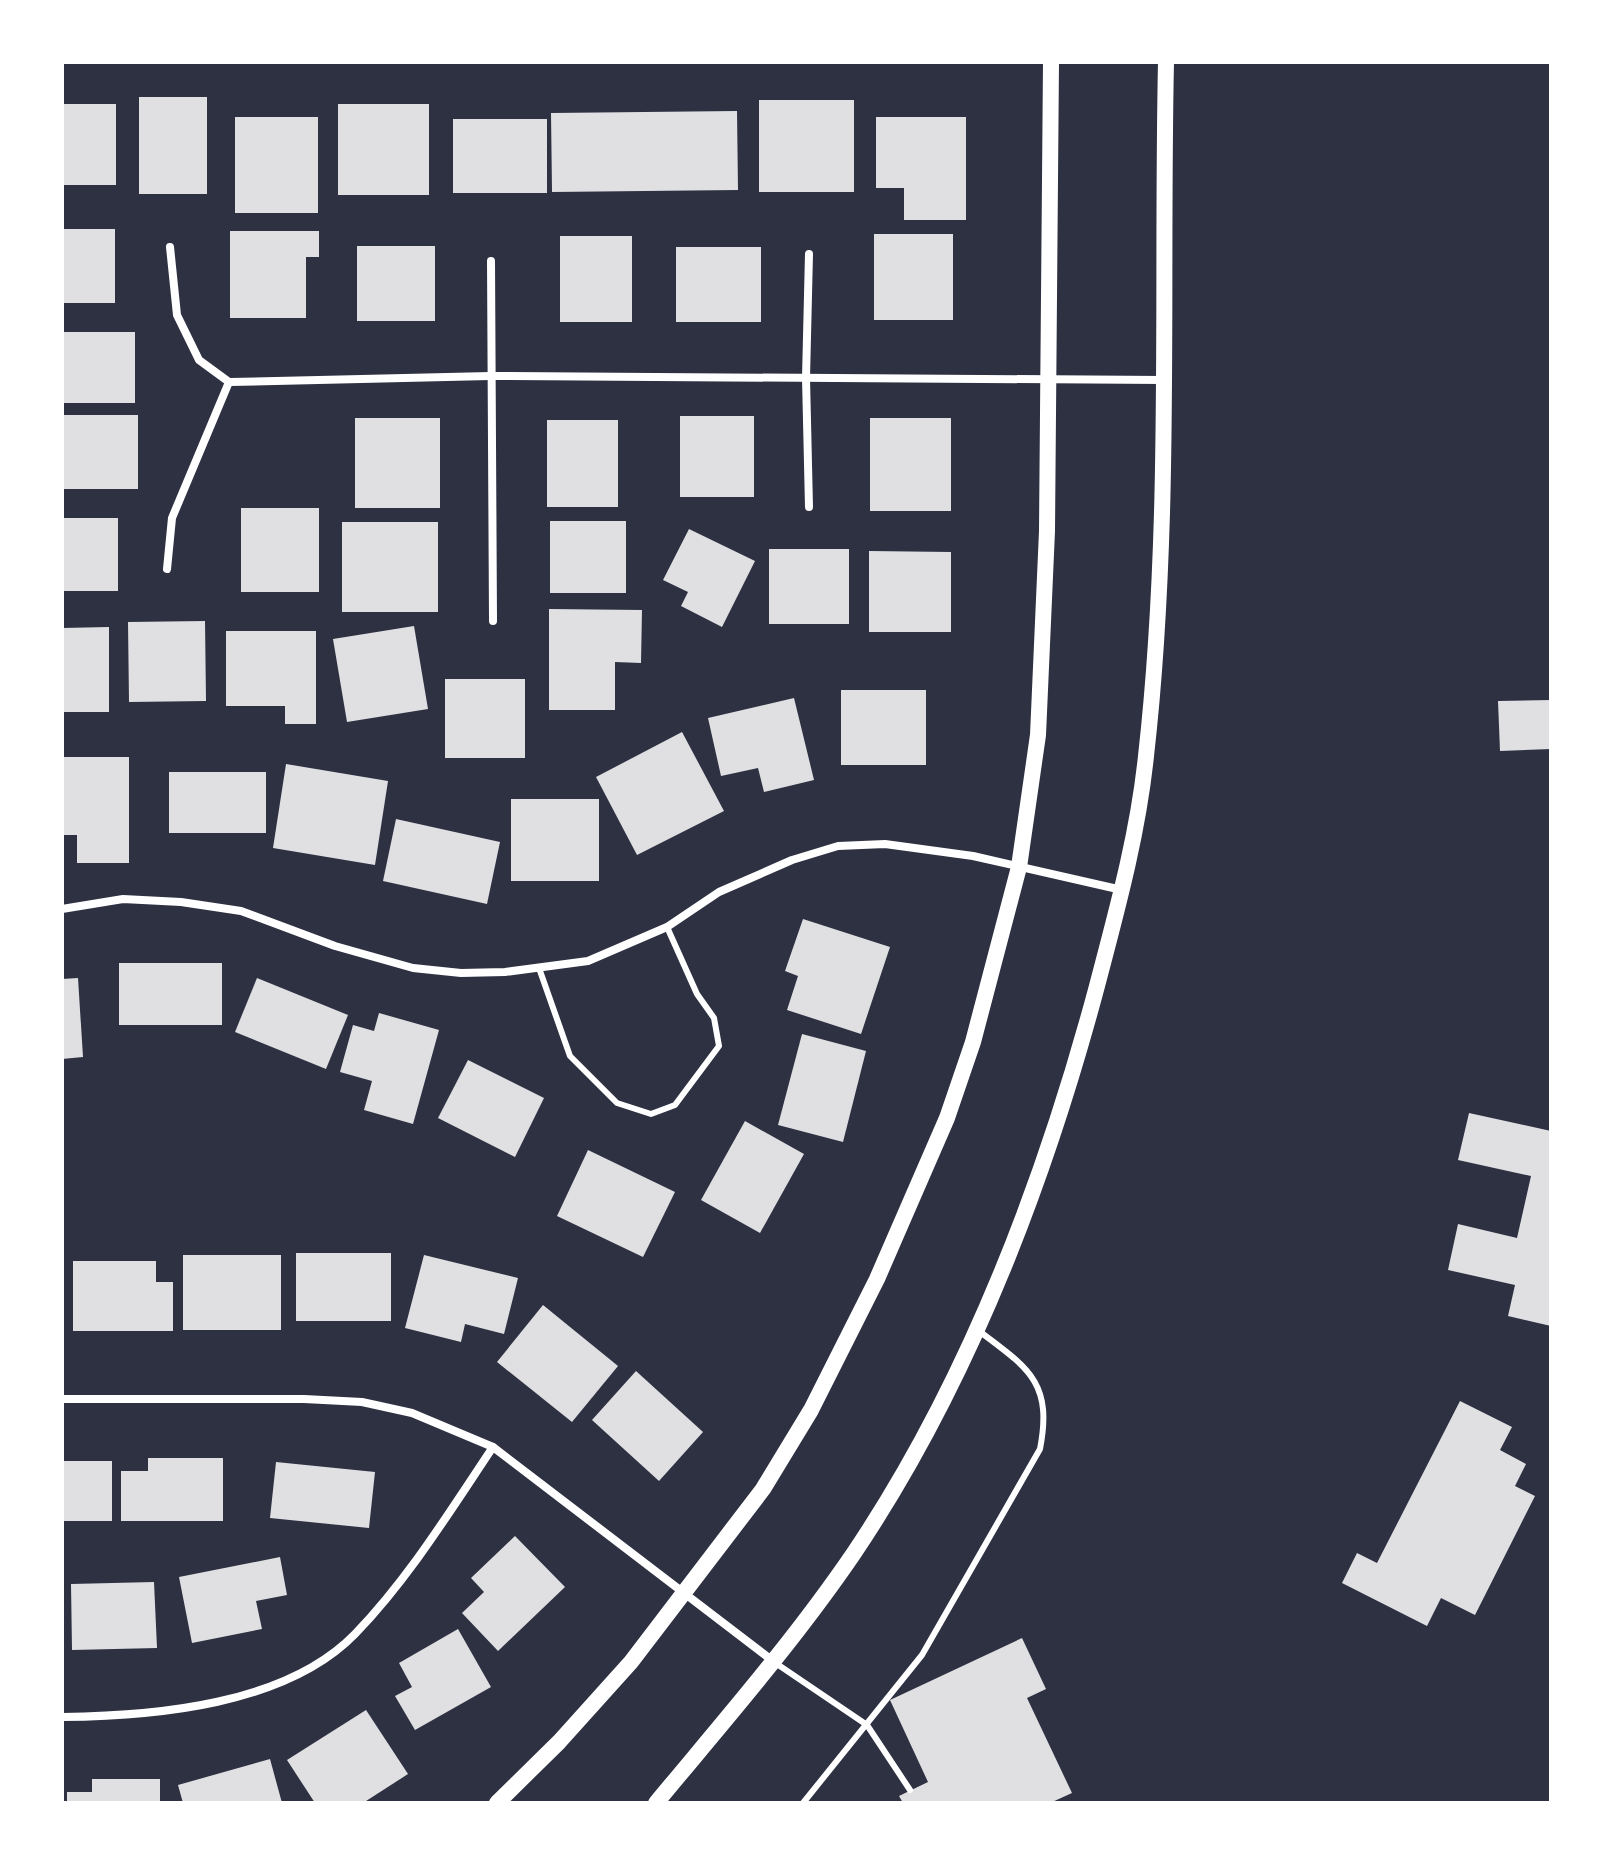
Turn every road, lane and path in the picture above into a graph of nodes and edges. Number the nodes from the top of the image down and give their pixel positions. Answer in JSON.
{"nodes":[{"id":1,"x":1051,"y":62,"type":"edge"},
{"id":2,"x":1166,"y":62,"type":"edge"},
{"id":3,"x":170,"y":247,"type":"dead end"},
{"id":4,"x":809,"y":254,"type":"dead end"},
{"id":5,"x":491,"y":261,"type":"dead end"},
{"id":6,"x":490,"y":376,"type":"junction"},
{"id":7,"x":806,"y":378,"type":"junction"},
{"id":8,"x":1046,"y":379,"type":"junction"},
{"id":9,"x":1164,"y":380,"type":"junction"},
{"id":10,"x":229,"y":382,"type":"junction"},
{"id":11,"x":809,"y":507,"type":"dead end"},
{"id":12,"x":167,"y":569,"type":"dead end"},
{"id":13,"x":493,"y":621,"type":"dead end"},
{"id":14,"x":1019,"y":867,"type":"junction"},
{"id":15,"x":1123,"y":890,"type":"junction"},
{"id":16,"x":62,"y":909,"type":"edge"},
{"id":17,"x":667,"y":927,"type":"junction"},
{"id":18,"x":539,"y":968,"type":"junction"},
{"id":19,"x":976,"y":1329,"type":"junction"},
{"id":20,"x":62,"y":1399,"type":"edge"},
{"id":21,"x":493,"y":1447,"type":"junction"},
{"id":22,"x":683,"y":1594,"type":"junction"},
{"id":23,"x":774,"y":1662,"type":"junction"},
{"id":24,"x":62,"y":1717,"type":"edge"},
{"id":25,"x":867,"y":1725,"type":"junction"},
{"id":26,"x":910,"y":1790,"type":"dead end"},
{"id":27,"x":497,"y":1803,"type":"edge"},
{"id":28,"x":656,"y":1803,"type":"edge"},
{"id":29,"x":803,"y":1803,"type":"edge"}],
"edges":[{"from":1,"to":8,"type":"main road"},
{"from":2,"to":9,"type":"main road"},
{"from":3,"to":10,"type":"street"},
{"from":4,"to":7,"type":"street"},
{"from":5,"to":6,"type":"street"},
{"from":6,"to":7,"type":"street"},
{"from":6,"to":10,"type":"street"},
{"from":6,"to":13,"type":"street"},
{"from":7,"to":8,"type":"street"},
{"from":7,"to":11,"type":"street"},
{"from":8,"to":9,"type":"street"},
{"from":8,"to":14,"type":"main road"},
{"from":9,"to":15,"type":"main road"},
{"from":10,"to":12,"type":"street"},
{"from":14,"to":15,"type":"street"},
{"from":14,"to":17,"type":"street"},
{"from":14,"to":22,"type":"main road"},
{"from":15,"to":19,"type":"main road"},
{"from":16,"to":18,"type":"street"},
{"from":17,"to":18,"type":"street"},
{"from":17,"to":18,"type":"lane"},
{"from":19,"to":23,"type":"main road"},
{"from":19,"to":25,"type":"lane"},
{"from":20,"to":21,"type":"street"},
{"from":21,"to":22,"type":"street"},
{"from":21,"to":24,"type":"street"},
{"from":22,"to":23,"type":"street"},
{"from":22,"to":27,"type":"main road"},
{"from":23,"to":25,"type":"lane"},
{"from":23,"to":28,"type":"main road"},
{"from":25,"to":26,"type":"lane"},
{"from":25,"to":29,"type":"lane"}]}
